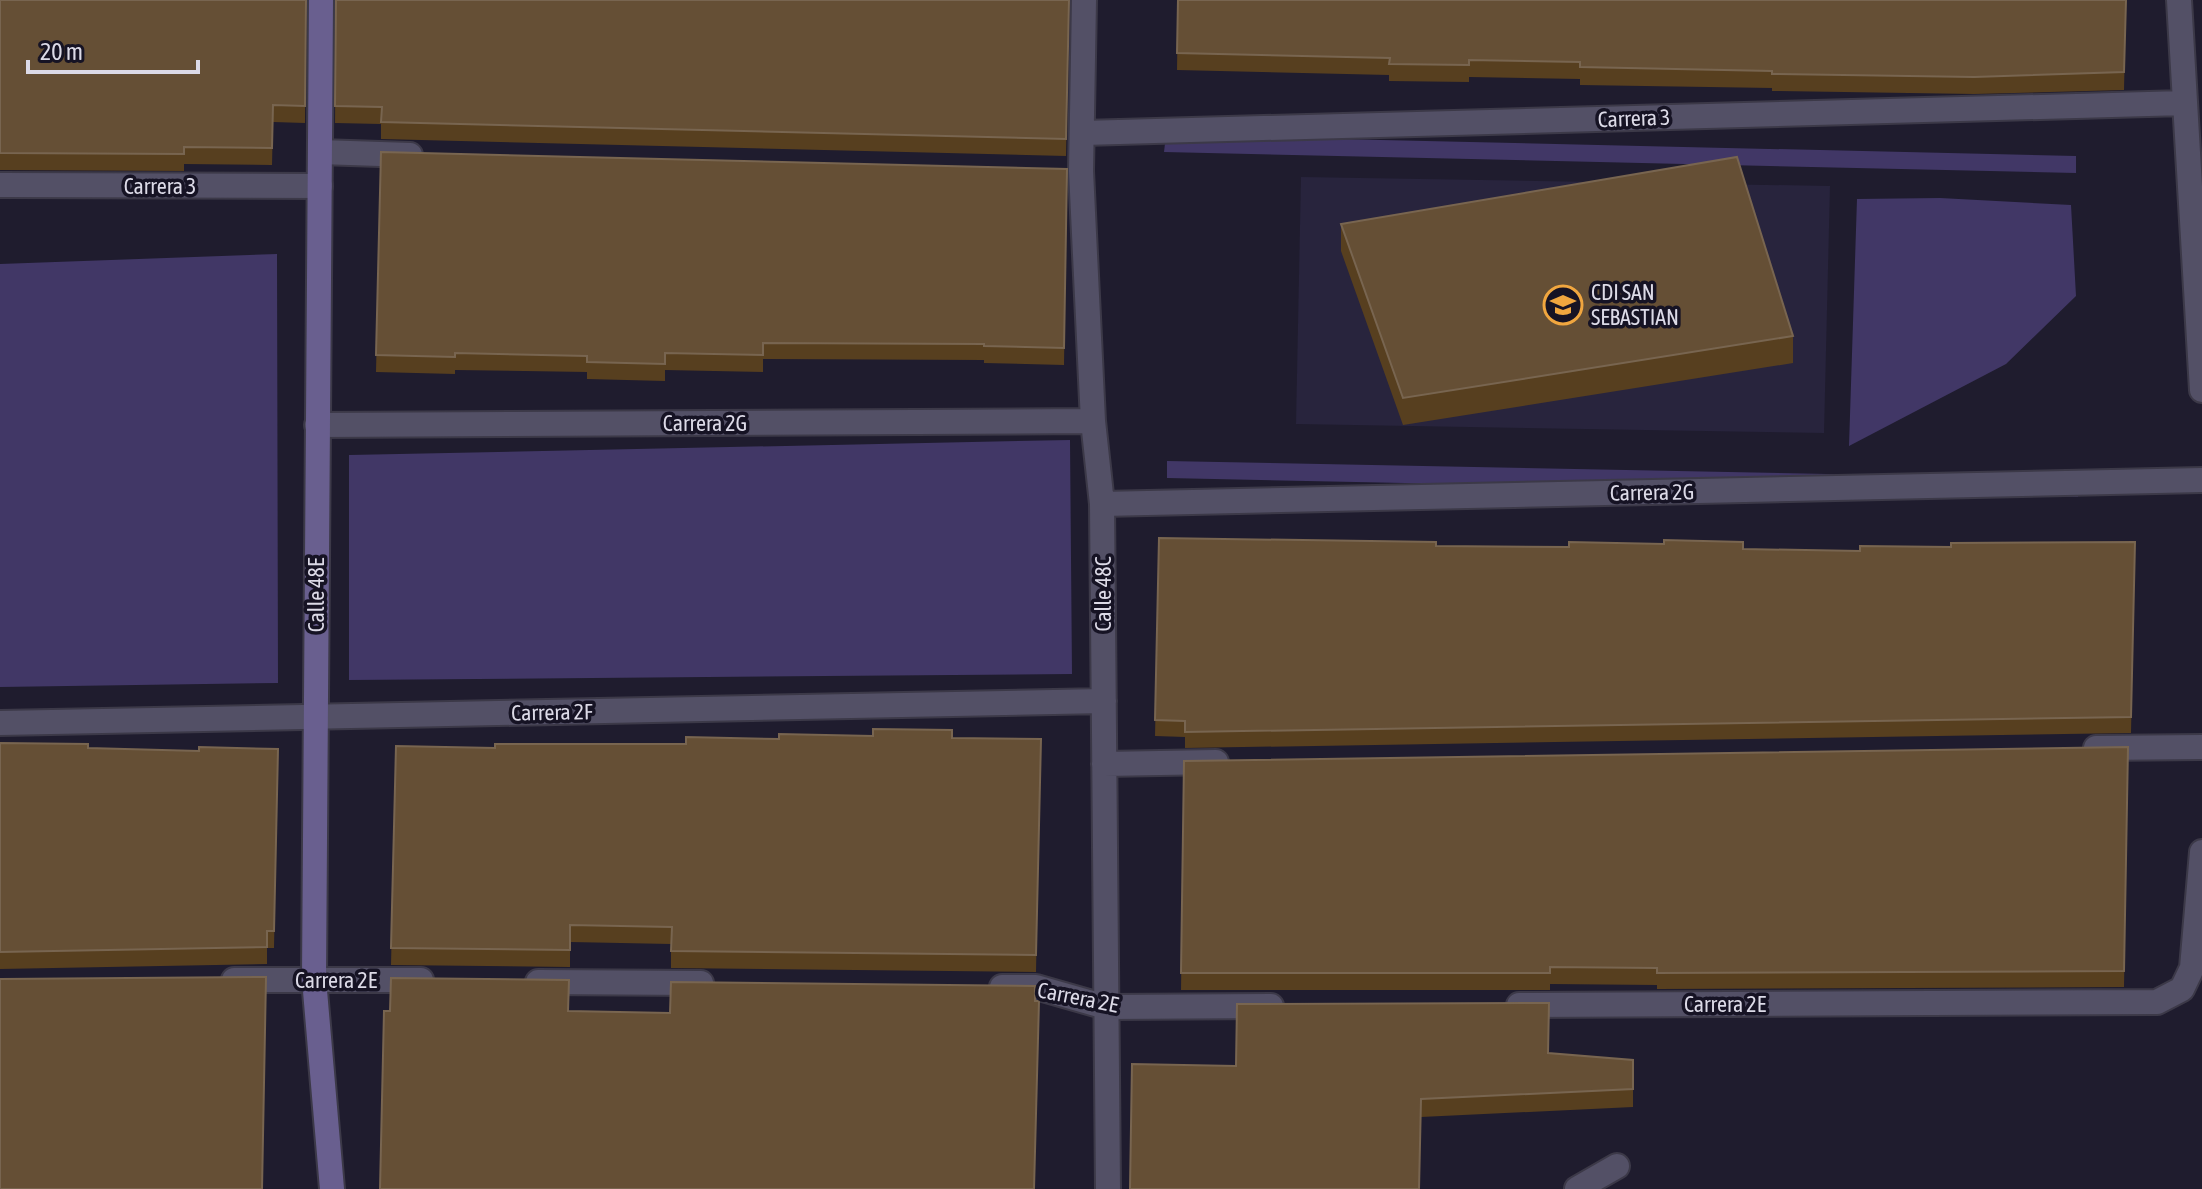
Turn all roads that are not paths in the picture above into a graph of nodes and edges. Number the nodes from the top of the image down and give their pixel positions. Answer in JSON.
{"nodes":[{"id":1,"x":321,"y":0,"type":"edge"},
{"id":2,"x":1084,"y":0,"type":"edge"},
{"id":3,"x":2179,"y":0,"type":"edge"},
{"id":4,"x":2184,"y":103,"type":"junction"},
{"id":5,"x":1083,"y":133,"type":"junction"},
{"id":6,"x":320,"y":152,"type":"junction"},
{"id":7,"x":431,"y":155,"type":"edge"},
{"id":8,"x":0,"y":185,"type":"edge"},
{"id":9,"x":320,"y":186,"type":"junction"},
{"id":10,"x":2202,"y":390,"type":"edge"},
{"id":11,"x":1093,"y":421,"type":"junction"},
{"id":12,"x":317,"y":425,"type":"junction"},
{"id":13,"x":2202,"y":480,"type":"edge"},
{"id":14,"x":1102,"y":504,"type":"junction"},
{"id":15,"x":1104,"y":701,"type":"junction"},
{"id":16,"x":315,"y":717,"type":"junction"},
{"id":17,"x":0,"y":723,"type":"edge"},
{"id":18,"x":2202,"y":747,"type":"edge"},
{"id":19,"x":2075,"y":749,"type":"edge"},
{"id":20,"x":1247,"y":762,"type":"edge"},
{"id":21,"x":1104,"y":764,"type":"junction"},
{"id":22,"x":2202,"y":852,"type":"edge"},
{"id":23,"x":314,"y":979,"type":"junction"},
{"id":24,"x":204,"y":980,"type":"edge"},
{"id":25,"x":439,"y":981,"type":"edge"},
{"id":26,"x":518,"y":981,"type":"edge"},
{"id":27,"x":722,"y":984,"type":"edge"},
{"id":28,"x":973,"y":986,"type":"edge"},
{"id":29,"x":1488,"y":1005,"type":"edge"},
{"id":30,"x":1297,"y":1006,"type":"edge"},
{"id":31,"x":1106,"y":1007,"type":"junction"},
{"id":32,"x":1617,"y":1166,"type":"dead end"},
{"id":33,"x":332,"y":1189,"type":"edge"},
{"id":34,"x":1108,"y":1189,"type":"edge"},
{"id":35,"x":1577,"y":1189,"type":"edge"}],
"edges":[{"from":1,"to":6,"type":"main road","name":"Calle 48E"},
{"from":2,"to":5,"type":"street","name":"Calle 48C"},
{"from":3,"to":4,"type":"street"},
{"from":4,"to":5,"type":"street","name":"Carrera 3"},
{"from":4,"to":10,"type":"street"},
{"from":5,"to":11,"type":"street","name":"Calle 48C"},
{"from":6,"to":7,"type":"street"},
{"from":6,"to":9,"type":"main road","name":"Calle 48E"},
{"from":8,"to":9,"type":"street","name":"Carrera 3"},
{"from":9,"to":12,"type":"main road","name":"Calle 48E"},
{"from":11,"to":12,"type":"street","name":"Carrera 2G"},
{"from":11,"to":14,"type":"street","name":"Calle 48C"},
{"from":12,"to":16,"type":"main road","name":"Calle 48E"},
{"from":13,"to":14,"type":"street","name":"Carrera 2G"},
{"from":14,"to":15,"type":"street","name":"Calle 48C"},
{"from":15,"to":16,"type":"street","name":"Carrera 2F"},
{"from":15,"to":21,"type":"street","name":"Calle 48C"},
{"from":16,"to":17,"type":"street","name":"Carrera 2F"},
{"from":16,"to":23,"type":"main road","name":"Calle 48E"},
{"from":18,"to":19,"type":"street"},
{"from":20,"to":21,"type":"street"},
{"from":21,"to":31,"type":"street","name":"Calle 48C"},
{"from":22,"to":29,"type":"street","name":"Carrera 2E"},
{"from":23,"to":24,"type":"street","name":"Carrera 2E"},
{"from":23,"to":25,"type":"street","name":"Carrera 2E"},
{"from":23,"to":33,"type":"main road","name":"Calle 48E"},
{"from":26,"to":27,"type":"street"},
{"from":28,"to":31,"type":"street","name":"Carrera 2E"},
{"from":30,"to":31,"type":"street","name":"Carrera 2E"},
{"from":31,"to":34,"type":"street","name":"Calle 48C"},
{"from":32,"to":35,"type":"street"}]}
